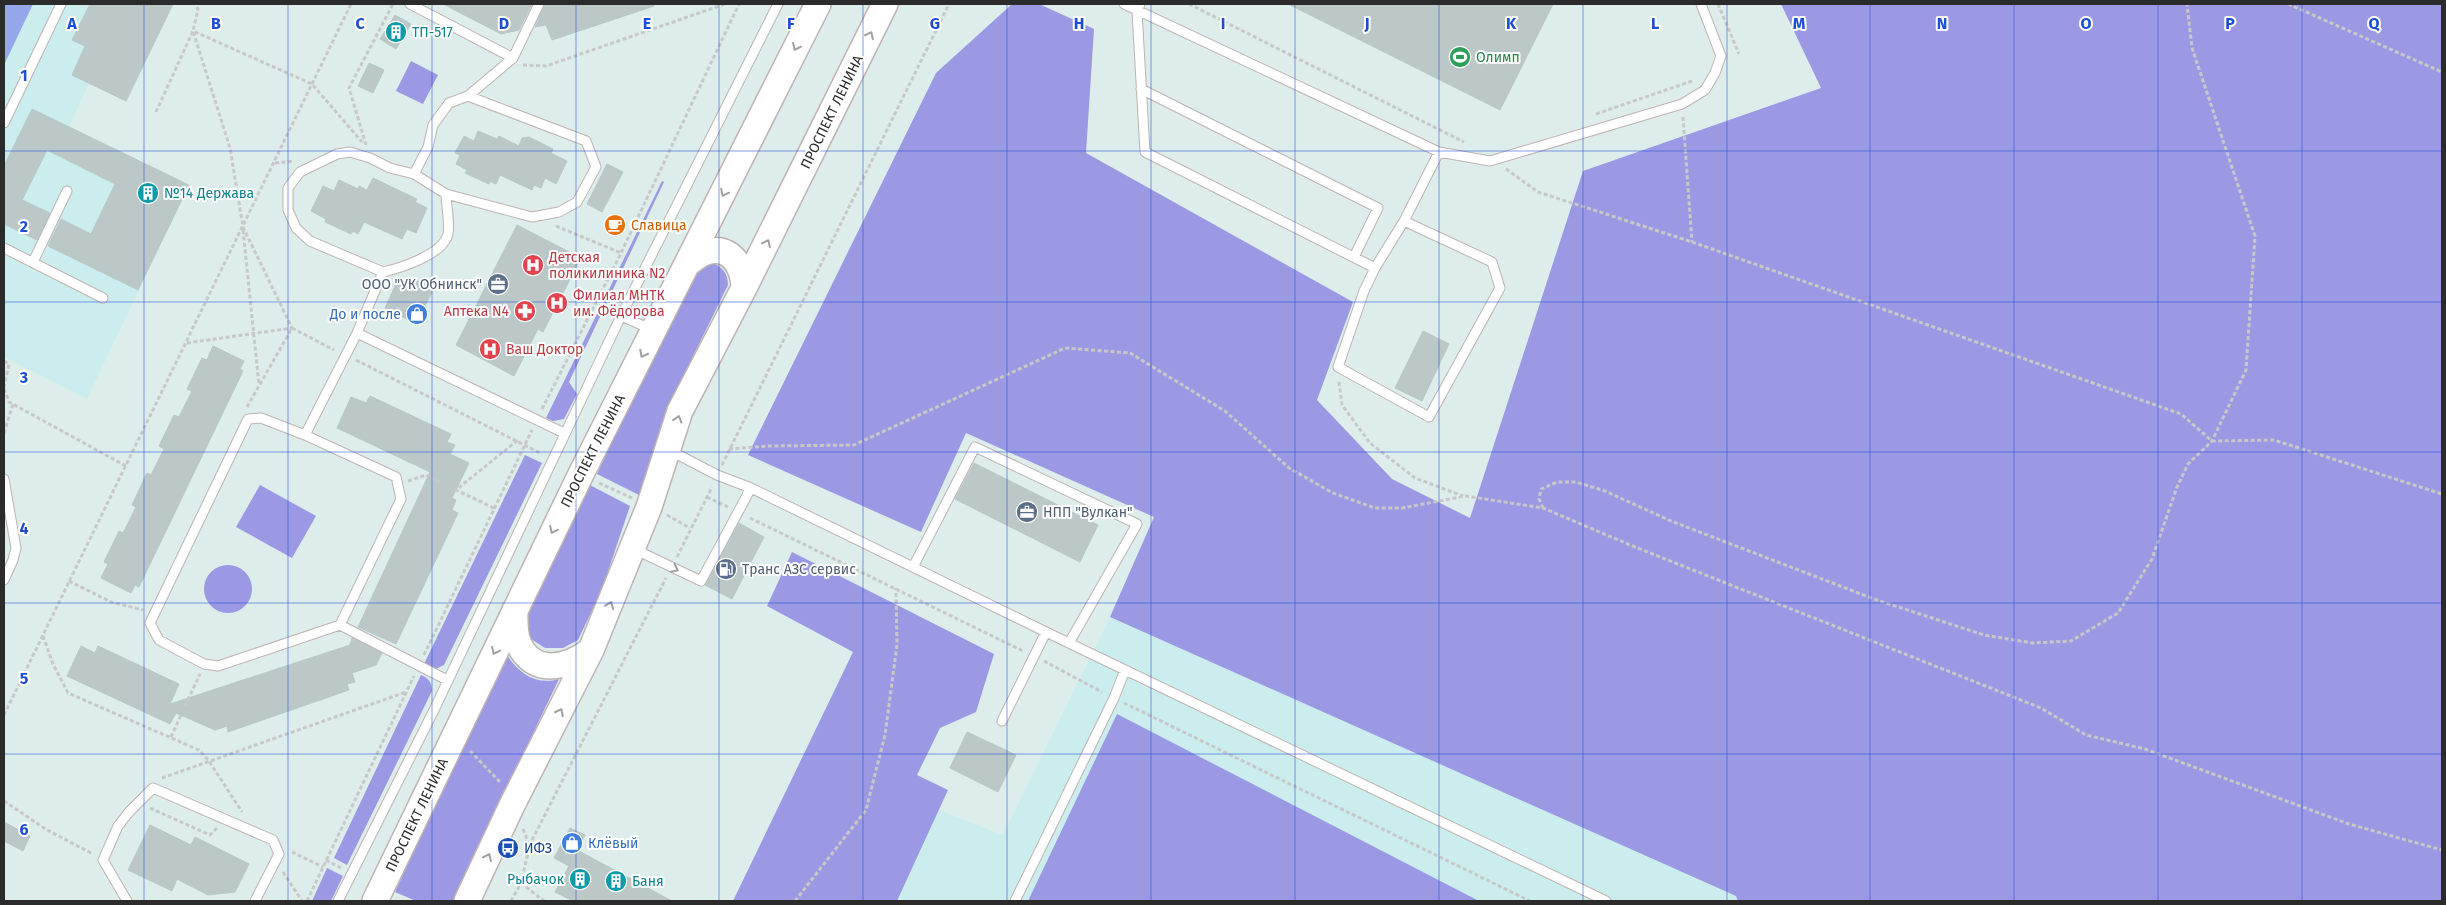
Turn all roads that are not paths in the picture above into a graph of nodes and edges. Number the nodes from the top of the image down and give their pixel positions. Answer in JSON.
{"nodes":[{"id":1,"x":61,"y":4,"type":"edge"},
{"id":2,"x":410,"y":4,"type":"edge"},
{"id":3,"x":538,"y":4,"type":"edge"},
{"id":4,"x":778,"y":4,"type":"edge"},
{"id":5,"x":818,"y":4,"type":"edge"},
{"id":6,"x":885,"y":4,"type":"edge"},
{"id":7,"x":1124,"y":4,"type":"edge"},
{"id":8,"x":1701,"y":4,"type":"edge"},
{"id":9,"x":1138,"y":7,"type":"edge"},
{"id":10,"x":513,"y":58,"type":"junction"},
{"id":11,"x":1141,"y":89,"type":"junction"},
{"id":12,"x":468,"y":96,"type":"junction"},
{"id":13,"x":4,"y":123,"type":"edge"},
{"id":14,"x":1439,"y":152,"type":"junction"},
{"id":15,"x":414,"y":174,"type":"junction"},
{"id":16,"x":67,"y":191,"type":"dead end"},
{"id":17,"x":446,"y":194,"type":"junction"},
{"id":18,"x":1404,"y":221,"type":"junction"},
{"id":19,"x":4,"y":248,"type":"edge"},
{"id":20,"x":1354,"y":257,"type":"junction"},
{"id":21,"x":32,"y":262,"type":"junction"},
{"id":22,"x":690,"y":262,"type":"junction"},
{"id":23,"x":1375,"y":268,"type":"junction"},
{"id":24,"x":383,"y":272,"type":"junction"},
{"id":25,"x":744,"y":288,"type":"junction"},
{"id":26,"x":103,"y":298,"type":"dead end"},
{"id":27,"x":621,"y":316,"type":"junction"},
{"id":28,"x":655,"y":331,"type":"junction"},
{"id":29,"x":357,"y":333,"type":"junction"},
{"id":30,"x":564,"y":433,"type":"junction"},
{"id":31,"x":305,"y":435,"type":"junction"},
{"id":32,"x":668,"y":450,"type":"junction"},
{"id":33,"x":4,"y":479,"type":"edge"},
{"id":34,"x":751,"y":488,"type":"junction"},
{"id":35,"x":631,"y":548,"type":"junction"},
{"id":36,"x":913,"y":568,"type":"junction"},
{"id":37,"x":4,"y":580,"type":"edge"},
{"id":38,"x":516,"y":607,"type":"junction"},
{"id":39,"x":340,"y":625,"type":"junction"},
{"id":40,"x":1046,"y":632,"type":"junction"},
{"id":41,"x":1069,"y":643,"type":"junction"},
{"id":42,"x":591,"y":650,"type":"junction"},
{"id":43,"x":1125,"y":670,"type":"junction"},
{"id":44,"x":447,"y":680,"type":"junction"},
{"id":45,"x":1002,"y":721,"type":"dead end"},
{"id":46,"x":127,"y":901,"type":"edge"},
{"id":47,"x":255,"y":901,"type":"edge"},
{"id":48,"x":338,"y":901,"type":"edge"},
{"id":49,"x":375,"y":901,"type":"edge"},
{"id":50,"x":467,"y":901,"type":"edge"},
{"id":51,"x":1015,"y":901,"type":"edge"},
{"id":52,"x":1606,"y":901,"type":"edge"}],
"edges":[{"from":1,"to":13,"type":"lane"},
{"from":2,"to":10,"type":"lane"},
{"from":3,"to":10,"type":"lane"},
{"from":4,"to":27,"type":"lane"},
{"from":5,"to":22,"type":"main road","name":"ПРОСПЕКТ ЛЕНИНА","one_way":true},
{"from":25,"to":6,"type":"main road","name":"ПРОСПЕКТ ЛЕНИНА","one_way":true},
{"from":7,"to":9,"type":"lane"},
{"from":8,"to":14,"type":"lane"},
{"from":9,"to":11,"type":"lane"},
{"from":9,"to":14,"type":"lane"},
{"from":10,"to":12,"type":"lane"},
{"from":11,"to":20,"type":"lane"},
{"from":11,"to":20,"type":"lane"},
{"from":12,"to":15,"type":"lane"},
{"from":12,"to":17,"type":"lane"},
{"from":14,"to":18,"type":"lane"},
{"from":15,"to":17,"type":"lane"},
{"from":15,"to":24,"type":"lane"},
{"from":16,"to":21,"type":"lane"},
{"from":17,"to":24,"type":"lane"},
{"from":18,"to":23,"type":"lane"},
{"from":18,"to":23,"type":"lane"},
{"from":19,"to":21,"type":"lane"},
{"from":20,"to":23,"type":"lane"},
{"from":21,"to":26,"type":"lane"},
{"from":22,"to":25,"type":"main road"},
{"from":22,"to":28,"type":"main road","name":"ПРОСПЕКТ ЛЕНИНА"},
{"from":24,"to":29,"type":"lane"},
{"from":32,"to":25,"type":"main road","name":"ПРОСПЕКТ ЛЕНИНА","one_way":true},
{"from":27,"to":28,"type":"lane"},
{"from":27,"to":30,"type":"lane"},
{"from":28,"to":38,"type":"main road","name":"ПРОСПЕКТ ЛЕНИНА","one_way":true},
{"from":29,"to":30,"type":"lane"},
{"from":29,"to":31,"type":"lane"},
{"from":30,"to":44,"type":"lane"},
{"from":31,"to":39,"type":"lane"},
{"from":31,"to":39,"type":"lane"},
{"from":32,"to":34,"type":"lane"},
{"from":32,"to":35,"type":"main road","name":"ПРОСПЕКТ ЛЕНИНА"},
{"from":33,"to":37,"type":"lane"},
{"from":35,"to":34,"type":"lane","one_way":true},
{"from":34,"to":36,"type":"lane"},
{"from":42,"to":35,"type":"main road","name":"ПРОСПЕКТ ЛЕНИНА","one_way":true},
{"from":36,"to":40,"type":"lane"},
{"from":36,"to":41,"type":"lane"},
{"from":38,"to":42,"type":"main road"},
{"from":38,"to":49,"type":"main road","name":"ПРОСПЕКТ ЛЕНИНА","one_way":true},
{"from":39,"to":44,"type":"lane"},
{"from":40,"to":41,"type":"lane"},
{"from":40,"to":45,"type":"lane"},
{"from":41,"to":43,"type":"lane"},
{"from":50,"to":42,"type":"main road","name":"ПРОСПЕКТ ЛЕНИНА","one_way":true},
{"from":43,"to":51,"type":"lane"},
{"from":43,"to":52,"type":"lane"},
{"from":44,"to":48,"type":"lane"},
{"from":46,"to":47,"type":"lane"}]}
